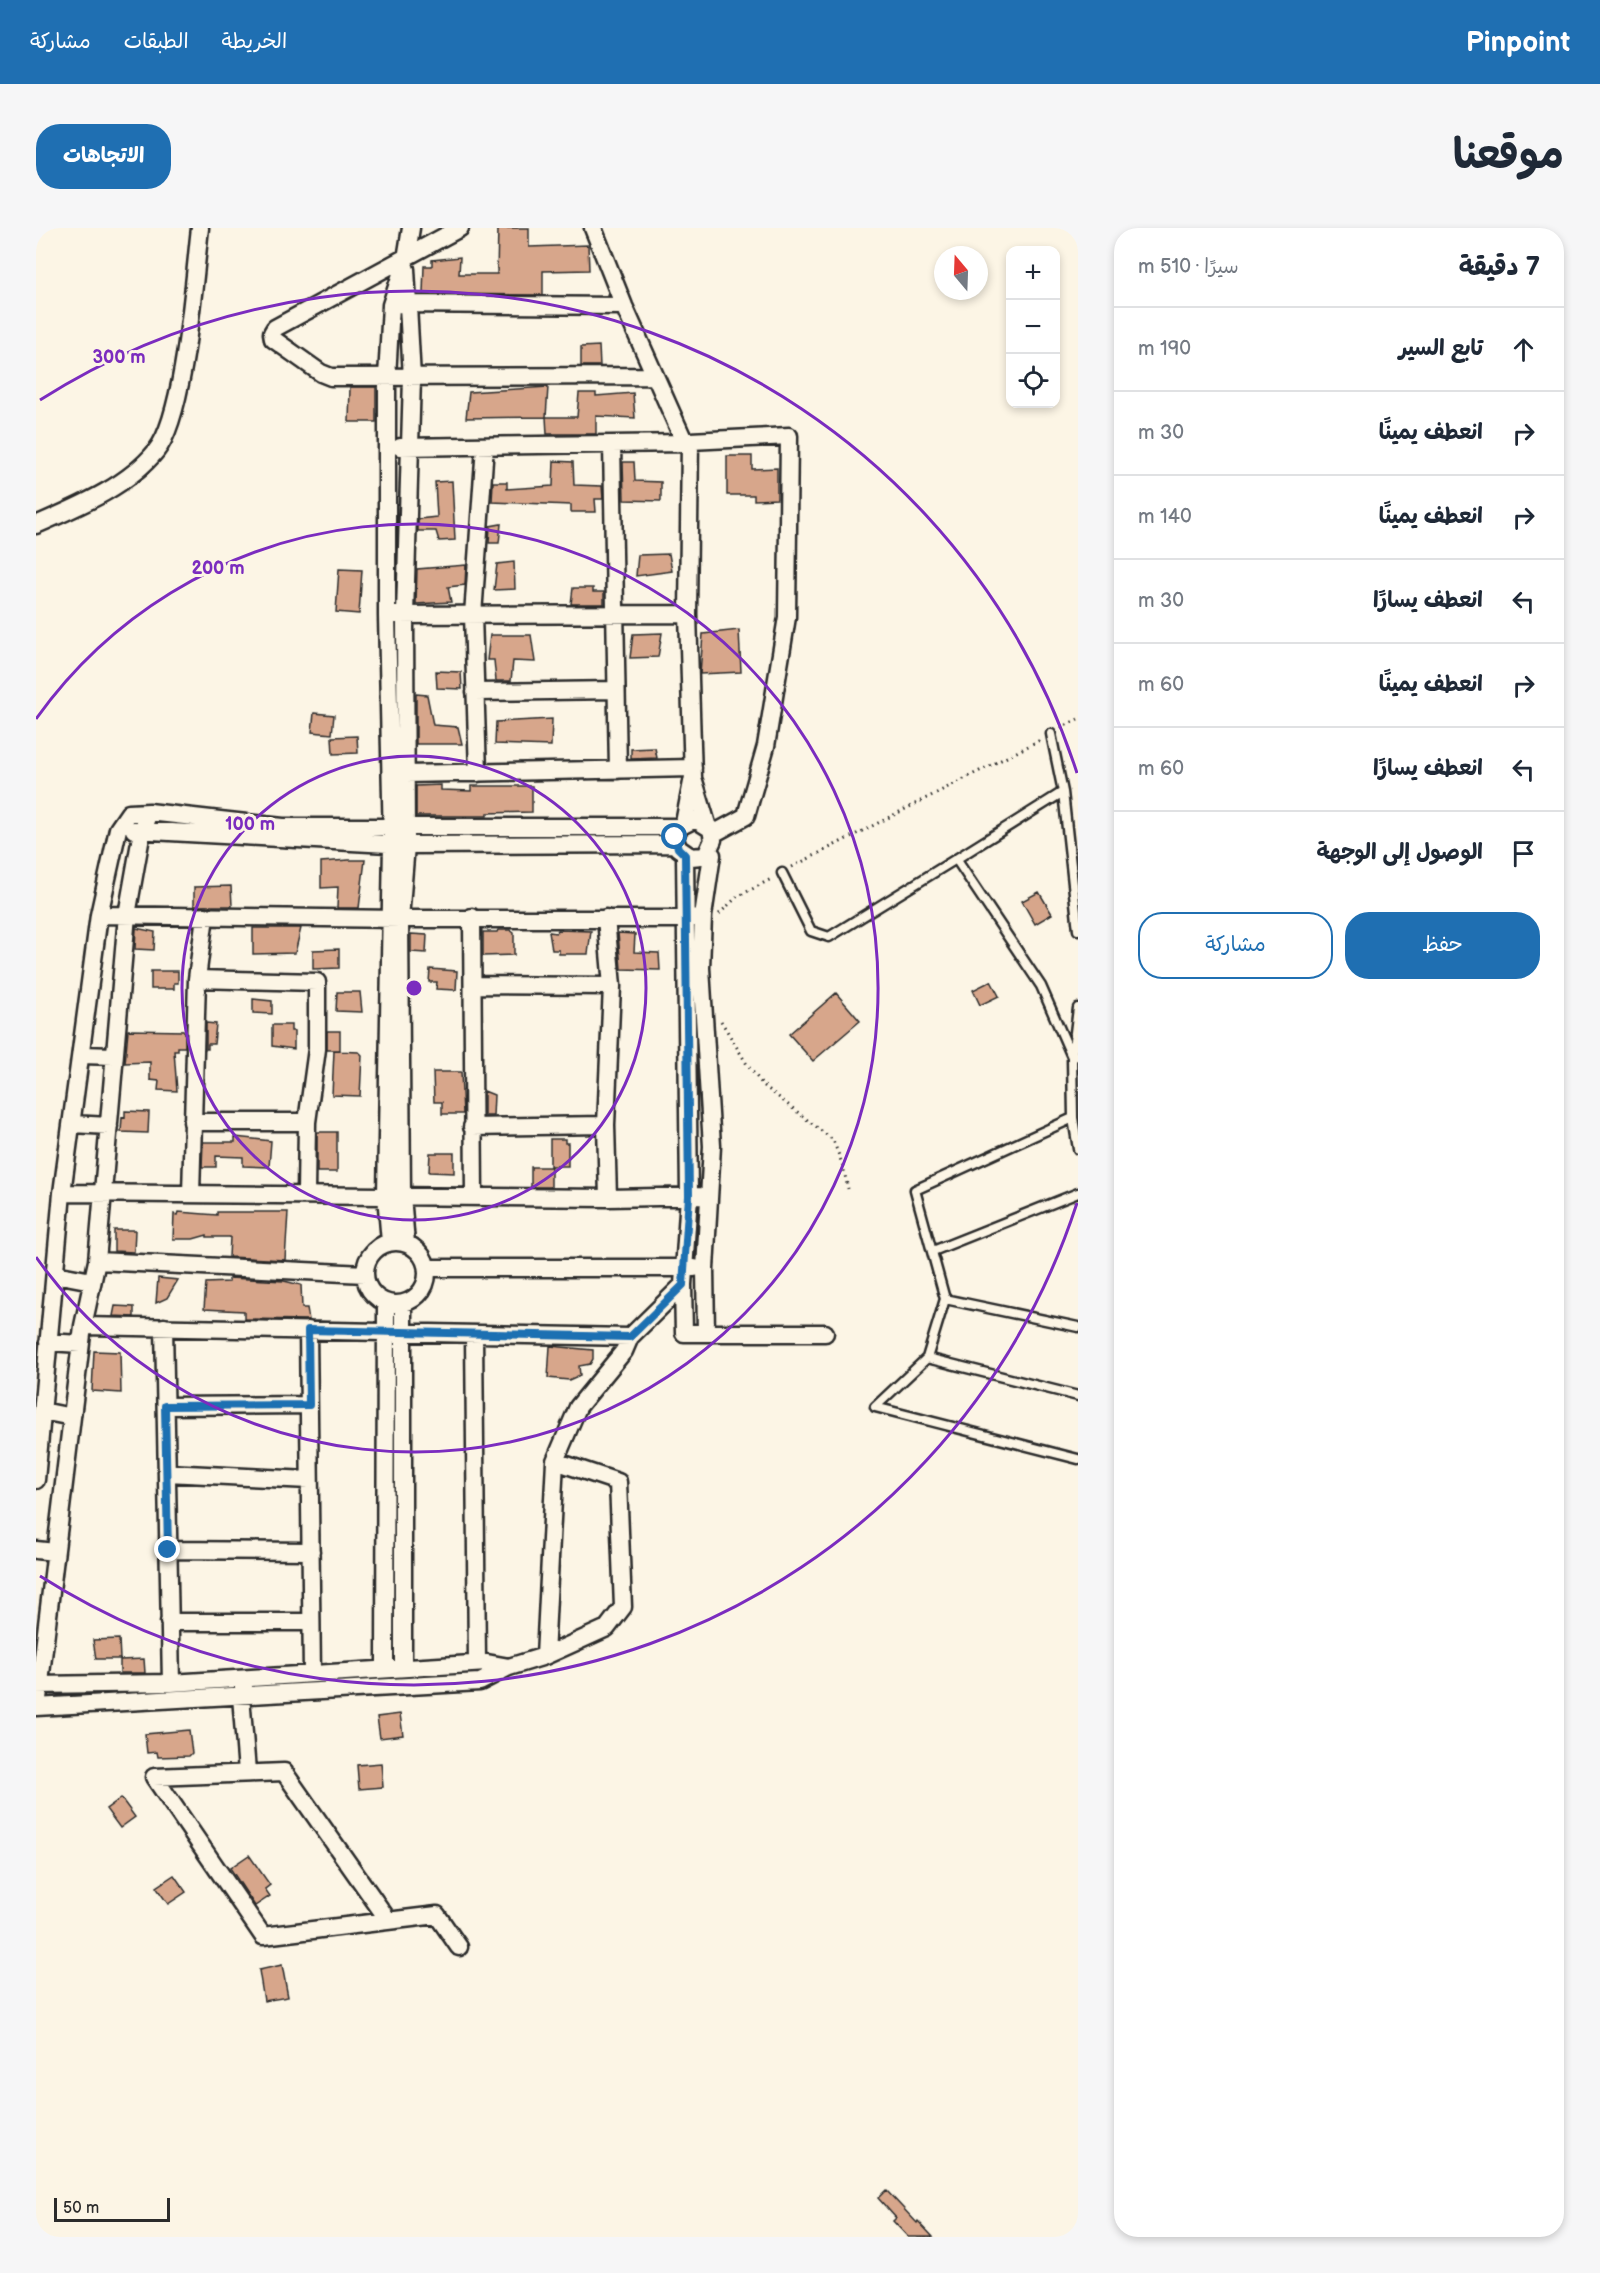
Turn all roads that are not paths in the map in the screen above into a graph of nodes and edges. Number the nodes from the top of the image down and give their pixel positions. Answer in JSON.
{"nodes":[{"id":1,"x":200,"y":228,"type":"edge"},
{"id":2,"x":411,"y":228,"type":"edge"},
{"id":3,"x":460,"y":228,"type":"edge"},
{"id":4,"x":593,"y":228,"type":"edge"},
{"id":5,"x":406,"y":259,"type":"junction"},
{"id":6,"x":409,"y":304,"type":"junction"},
{"id":7,"x":391,"y":305,"type":"junction"},
{"id":8,"x":624,"y":306,"type":"junction"},
{"id":9,"x":656,"y":376,"type":"junction"},
{"id":10,"x":387,"y":378,"type":"junction"},
{"id":11,"x":412,"y":378,"type":"junction"},
{"id":12,"x":688,"y":442,"type":"junction"},
{"id":13,"x":612,"y":444,"type":"junction"},
{"id":14,"x":485,"y":446,"type":"junction"},
{"id":15,"x":387,"y":447,"type":"junction"},
{"id":16,"x":410,"y":447,"type":"junction"},
{"id":17,"x":36,"y":525,"type":"edge"},
{"id":18,"x":613,"y":614,"type":"junction"},
{"id":19,"x":688,"y":614,"type":"junction"},
{"id":20,"x":405,"y":615,"type":"junction"},
{"id":21,"x":473,"y":615,"type":"junction"},
{"id":22,"x":387,"y":616,"type":"junction"},
{"id":23,"x":615,"y":690,"type":"junction"},
{"id":24,"x":476,"y":692,"type":"junction"},
{"id":25,"x":1051,"y":734,"type":"dead end"},
{"id":26,"x":618,"y":770,"type":"junction"},
{"id":27,"x":478,"y":773,"type":"junction"},
{"id":28,"x":693,"y":773,"type":"junction"},
{"id":29,"x":406,"y":774,"type":"junction"},
{"id":30,"x":1063,"y":792,"type":"junction"},
{"id":31,"x":149,"y":812,"type":"junction"},
{"id":32,"x":682,"y":825,"type":"junction"},
{"id":33,"x":118,"y":829,"type":"junction"},
{"id":34,"x":710,"y":829,"type":"junction"},
{"id":35,"x":142,"y":831,"type":"junction"},
{"id":36,"x":399,"y":835,"type":"junction"},
{"id":37,"x":681,"y":849,"type":"junction"},
{"id":38,"x":712,"y":855,"type":"junction"},
{"id":39,"x":956,"y":859,"type":"junction"},
{"id":40,"x":782,"y":873,"type":"dead end"},
{"id":41,"x":99,"y":915,"type":"junction"},
{"id":42,"x":128,"y":915,"type":"junction"},
{"id":43,"x":205,"y":916,"type":"junction"},
{"id":44,"x":703,"y":916,"type":"junction"},
{"id":45,"x":472,"y":917,"type":"junction"},
{"id":46,"x":394,"y":918,"type":"junction"},
{"id":47,"x":606,"y":918,"type":"junction"},
{"id":48,"x":686,"y":919,"type":"junction"},
{"id":49,"x":1078,"y":930,"type":"edge"},
{"id":50,"x":197,"y":979,"type":"junction"},
{"id":51,"x":473,"y":985,"type":"junction"},
{"id":52,"x":612,"y":986,"type":"junction"},
{"id":53,"x":91,"y":988,"type":"junction"},
{"id":54,"x":119,"y":990,"type":"junction"},
{"id":55,"x":1078,"y":1008,"type":"edge"},
{"id":56,"x":82,"y":1055,"type":"junction"},
{"id":57,"x":114,"y":1056,"type":"junction"},
{"id":58,"x":1075,"y":1057,"type":"edge"},
{"id":59,"x":1073,"y":1118,"type":"junction"},
{"id":60,"x":192,"y":1122,"type":"junction"},
{"id":61,"x":307,"y":1122,"type":"junction"},
{"id":62,"x":72,"y":1124,"type":"junction"},
{"id":63,"x":606,"y":1125,"type":"junction"},
{"id":64,"x":109,"y":1126,"type":"junction"},
{"id":65,"x":472,"y":1127,"type":"junction"},
{"id":66,"x":1078,"y":1149,"type":"edge"},
{"id":67,"x":62,"y":1193,"type":"junction"},
{"id":68,"x":103,"y":1193,"type":"junction"},
{"id":69,"x":1078,"y":1193,"type":"edge"},
{"id":70,"x":191,"y":1194,"type":"junction"},
{"id":71,"x":306,"y":1194,"type":"junction"},
{"id":72,"x":394,"y":1195,"type":"junction"},
{"id":73,"x":689,"y":1196,"type":"junction"},
{"id":74,"x":708,"y":1196,"type":"junction"},
{"id":75,"x":474,"y":1197,"type":"junction"},
{"id":76,"x":608,"y":1198,"type":"junction"},
{"id":77,"x":398,"y":1242,"type":"junction"},
{"id":78,"x":933,"y":1251,"type":"junction"},
{"id":79,"x":97,"y":1261,"type":"junction"},
{"id":80,"x":428,"y":1268,"type":"junction"},
{"id":81,"x":684,"y":1268,"type":"junction"},
{"id":82,"x":705,"y":1269,"type":"junction"},
{"id":83,"x":55,"y":1274,"type":"junction"},
{"id":84,"x":365,"y":1274,"type":"junction"},
{"id":85,"x":92,"y":1281,"type":"junction"},
{"id":86,"x":683,"y":1285,"type":"junction"},
{"id":87,"x":945,"y":1299,"type":"junction"},
{"id":88,"x":394,"y":1303,"type":"junction"},
{"id":89,"x":83,"y":1326,"type":"junction"},
{"id":90,"x":164,"y":1327,"type":"junction"},
{"id":91,"x":1078,"y":1327,"type":"edge"},
{"id":92,"x":308,"y":1330,"type":"junction"},
{"id":93,"x":394,"y":1332,"type":"junction"},
{"id":94,"x":706,"y":1333,"type":"junction"},
{"id":95,"x":825,"y":1333,"type":"dead end"},
{"id":96,"x":474,"y":1334,"type":"junction"},
{"id":97,"x":630,"y":1337,"type":"junction"},
{"id":98,"x":48,"y":1342,"type":"junction"},
{"id":99,"x":80,"y":1344,"type":"junction"},
{"id":100,"x":927,"y":1358,"type":"junction"},
{"id":101,"x":1078,"y":1396,"type":"edge"},
{"id":102,"x":309,"y":1405,"type":"junction"},
{"id":103,"x":165,"y":1406,"type":"junction"},
{"id":104,"x":42,"y":1411,"type":"junction"},
{"id":105,"x":72,"y":1417,"type":"junction"},
{"id":106,"x":1078,"y":1460,"type":"edge"},
{"id":107,"x":555,"y":1461,"type":"junction"},
{"id":108,"x":167,"y":1473,"type":"junction"},
{"id":109,"x":309,"y":1480,"type":"junction"},
{"id":110,"x":36,"y":1482,"type":"edge"},
{"id":111,"x":63,"y":1486,"type":"junction"},
{"id":112,"x":36,"y":1550,"type":"edge"},
{"id":113,"x":168,"y":1550,"type":"junction"},
{"id":114,"x":311,"y":1551,"type":"junction"},
{"id":115,"x":55,"y":1552,"type":"junction"},
{"id":116,"x":169,"y":1622,"type":"junction"},
{"id":117,"x":311,"y":1622,"type":"junction"},
{"id":118,"x":545,"y":1656,"type":"junction"},
{"id":119,"x":477,"y":1663,"type":"junction"},
{"id":120,"x":403,"y":1667,"type":"junction"},
{"id":121,"x":509,"y":1667,"type":"junction"},
{"id":122,"x":385,"y":1668,"type":"junction"},
{"id":123,"x":312,"y":1674,"type":"junction"},
{"id":124,"x":246,"y":1678,"type":"junction"},
{"id":125,"x":171,"y":1683,"type":"junction"},
{"id":126,"x":38,"y":1685,"type":"edge"},
{"id":127,"x":241,"y":1696,"type":"junction"},
{"id":128,"x":37,"y":1707,"type":"edge"},
{"id":129,"x":247,"y":1772,"type":"junction"},
{"id":130,"x":388,"y":1920,"type":"junction"},
{"id":131,"x":459,"y":1947,"type":"dead end"}],
"edges":[{"from":1,"to":17,"type":"street"},
{"from":2,"to":5,"type":"street"},
{"from":3,"to":5,"type":"street"},
{"from":4,"to":8,"type":"street"},
{"from":5,"to":6,"type":"street"},
{"from":5,"to":7,"type":"street"},
{"from":5,"to":10,"type":"street"},
{"from":6,"to":7,"type":"street"},
{"from":6,"to":8,"type":"street"},
{"from":6,"to":11,"type":"street"},
{"from":7,"to":10,"type":"street"},
{"from":8,"to":9,"type":"street"},
{"from":9,"to":11,"type":"street"},
{"from":9,"to":12,"type":"street"},
{"from":10,"to":11,"type":"street"},
{"from":10,"to":15,"type":"street"},
{"from":11,"to":16,"type":"street"},
{"from":12,"to":13,"type":"street"},
{"from":12,"to":19,"type":"street"},
{"from":12,"to":34,"type":"street"},
{"from":13,"to":14,"type":"street"},
{"from":13,"to":18,"type":"street"},
{"from":14,"to":16,"type":"street"},
{"from":14,"to":21,"type":"street"},
{"from":15,"to":16,"type":"street"},
{"from":15,"to":22,"type":"street"},
{"from":16,"to":20,"type":"street"},
{"from":18,"to":19,"type":"street"},
{"from":18,"to":21,"type":"street"},
{"from":18,"to":23,"type":"street"},
{"from":19,"to":28,"type":"street"},
{"from":20,"to":21,"type":"street"},
{"from":20,"to":22,"type":"street"},
{"from":20,"to":29,"type":"street"},
{"from":21,"to":24,"type":"street"},
{"from":22,"to":36,"type":"street"},
{"from":23,"to":24,"type":"street"},
{"from":23,"to":26,"type":"street"},
{"from":24,"to":27,"type":"street"},
{"from":25,"to":30,"type":"lane"},
{"from":26,"to":27,"type":"street"},
{"from":26,"to":28,"type":"street"},
{"from":27,"to":29,"type":"street"},
{"from":28,"to":32,"type":"street"},
{"from":28,"to":34,"type":"street"},
{"from":29,"to":36,"type":"street"},
{"from":30,"to":39,"type":"lane"},
{"from":30,"to":49,"type":"lane"},
{"from":31,"to":33,"type":"street"},
{"from":31,"to":35,"type":"street"},
{"from":31,"to":36,"type":"street"},
{"from":32,"to":34,"type":"street"},
{"from":32,"to":36,"type":"street"},
{"from":32,"to":37,"type":"street"},
{"from":33,"to":35,"type":"street"},
{"from":33,"to":41,"type":"street"},
{"from":34,"to":38,"type":"street"},
{"from":35,"to":36,"type":"street"},
{"from":35,"to":42,"type":"street"},
{"from":36,"to":37,"type":"street"},
{"from":36,"to":46,"type":"street"},
{"from":37,"to":38,"type":"street"},
{"from":37,"to":48,"type":"street"},
{"from":38,"to":44,"type":"street"},
{"from":39,"to":40,"type":"lane"},
{"from":39,"to":58,"type":"lane"},
{"from":41,"to":42,"type":"street"},
{"from":41,"to":53,"type":"street"},
{"from":42,"to":43,"type":"street"},
{"from":42,"to":54,"type":"street"},
{"from":43,"to":46,"type":"street"},
{"from":43,"to":50,"type":"street"},
{"from":44,"to":48,"type":"street"},
{"from":44,"to":74,"type":"street"},
{"from":45,"to":46,"type":"street"},
{"from":45,"to":47,"type":"street"},
{"from":45,"to":51,"type":"street"},
{"from":46,"to":72,"type":"street"},
{"from":47,"to":48,"type":"street"},
{"from":47,"to":52,"type":"street"},
{"from":48,"to":73,"type":"street"},
{"from":50,"to":60,"type":"street"},
{"from":50,"to":61,"type":"street"},
{"from":51,"to":52,"type":"street"},
{"from":51,"to":65,"type":"street"},
{"from":52,"to":63,"type":"street"},
{"from":53,"to":54,"type":"street"},
{"from":53,"to":56,"type":"street"},
{"from":54,"to":57,"type":"street"},
{"from":55,"to":58,"type":"lane"},
{"from":56,"to":57,"type":"street"},
{"from":56,"to":62,"type":"street"},
{"from":57,"to":64,"type":"street"},
{"from":58,"to":59,"type":"lane"},
{"from":59,"to":66,"type":"lane"},
{"from":59,"to":78,"type":"lane"},
{"from":60,"to":61,"type":"street"},
{"from":60,"to":70,"type":"street"},
{"from":61,"to":71,"type":"street"},
{"from":62,"to":64,"type":"street"},
{"from":62,"to":67,"type":"street"},
{"from":63,"to":65,"type":"street"},
{"from":63,"to":76,"type":"street"},
{"from":64,"to":68,"type":"street"},
{"from":65,"to":75,"type":"street"},
{"from":67,"to":68,"type":"street"},
{"from":67,"to":83,"type":"street"},
{"from":68,"to":70,"type":"street"},
{"from":68,"to":79,"type":"street"},
{"from":69,"to":78,"type":"lane"},
{"from":70,"to":71,"type":"street"},
{"from":71,"to":72,"type":"street"},
{"from":72,"to":75,"type":"street"},
{"from":72,"to":77,"type":"street"},
{"from":73,"to":74,"type":"street"},
{"from":73,"to":76,"type":"street"},
{"from":73,"to":81,"type":"street"},
{"from":74,"to":82,"type":"street"},
{"from":75,"to":76,"type":"street"},
{"from":77,"to":80,"type":"street"},
{"from":77,"to":84,"type":"street"},
{"from":78,"to":87,"type":"lane"},
{"from":79,"to":84,"type":"street"},
{"from":79,"to":85,"type":"street"},
{"from":80,"to":81,"type":"street"},
{"from":80,"to":88,"type":"street"},
{"from":81,"to":82,"type":"street"},
{"from":81,"to":86,"type":"street"},
{"from":82,"to":94,"type":"street"},
{"from":83,"to":85,"type":"street"},
{"from":83,"to":98,"type":"street"},
{"from":84,"to":88,"type":"street"},
{"from":85,"to":89,"type":"street"},
{"from":86,"to":94,"type":"street"},
{"from":86,"to":97,"type":"street"},
{"from":87,"to":91,"type":"lane"},
{"from":87,"to":100,"type":"lane"},
{"from":88,"to":93,"type":"street"},
{"from":89,"to":90,"type":"street"},
{"from":89,"to":99,"type":"street"},
{"from":90,"to":92,"type":"street"},
{"from":90,"to":103,"type":"street"},
{"from":92,"to":93,"type":"street"},
{"from":92,"to":102,"type":"street"},
{"from":93,"to":96,"type":"street"},
{"from":93,"to":120,"type":"street"},
{"from":93,"to":122,"type":"street"},
{"from":94,"to":95,"type":"street"},
{"from":96,"to":97,"type":"street"},
{"from":96,"to":119,"type":"street"},
{"from":97,"to":107,"type":"street"},
{"from":98,"to":99,"type":"street"},
{"from":98,"to":104,"type":"street"},
{"from":99,"to":105,"type":"street"},
{"from":100,"to":101,"type":"lane"},
{"from":100,"to":106,"type":"lane"},
{"from":102,"to":103,"type":"street"},
{"from":102,"to":109,"type":"street"},
{"from":103,"to":108,"type":"street"},
{"from":104,"to":105,"type":"street"},
{"from":104,"to":110,"type":"street"},
{"from":105,"to":111,"type":"street"},
{"from":107,"to":118,"type":"street"},
{"from":107,"to":118,"type":"street"},
{"from":108,"to":109,"type":"street"},
{"from":108,"to":113,"type":"street"},
{"from":109,"to":114,"type":"street"},
{"from":110,"to":111,"type":"street"},
{"from":111,"to":115,"type":"street"},
{"from":112,"to":115,"type":"street"},
{"from":113,"to":114,"type":"street"},
{"from":113,"to":116,"type":"street"},
{"from":114,"to":117,"type":"street"},
{"from":115,"to":126,"type":"street"},
{"from":116,"to":117,"type":"street"},
{"from":116,"to":125,"type":"street"},
{"from":117,"to":123,"type":"street"},
{"from":118,"to":121,"type":"street"},
{"from":119,"to":120,"type":"street"},
{"from":119,"to":121,"type":"street"},
{"from":120,"to":122,"type":"street"},
{"from":121,"to":127,"type":"street"},
{"from":122,"to":123,"type":"street"},
{"from":123,"to":124,"type":"street"},
{"from":124,"to":125,"type":"street"},
{"from":124,"to":127,"type":"street"},
{"from":125,"to":126,"type":"street"},
{"from":126,"to":128,"type":"street"},
{"from":127,"to":128,"type":"street"},
{"from":127,"to":129,"type":"street"},
{"from":129,"to":130,"type":"street"},
{"from":129,"to":130,"type":"street"},
{"from":130,"to":131,"type":"street"}]}
